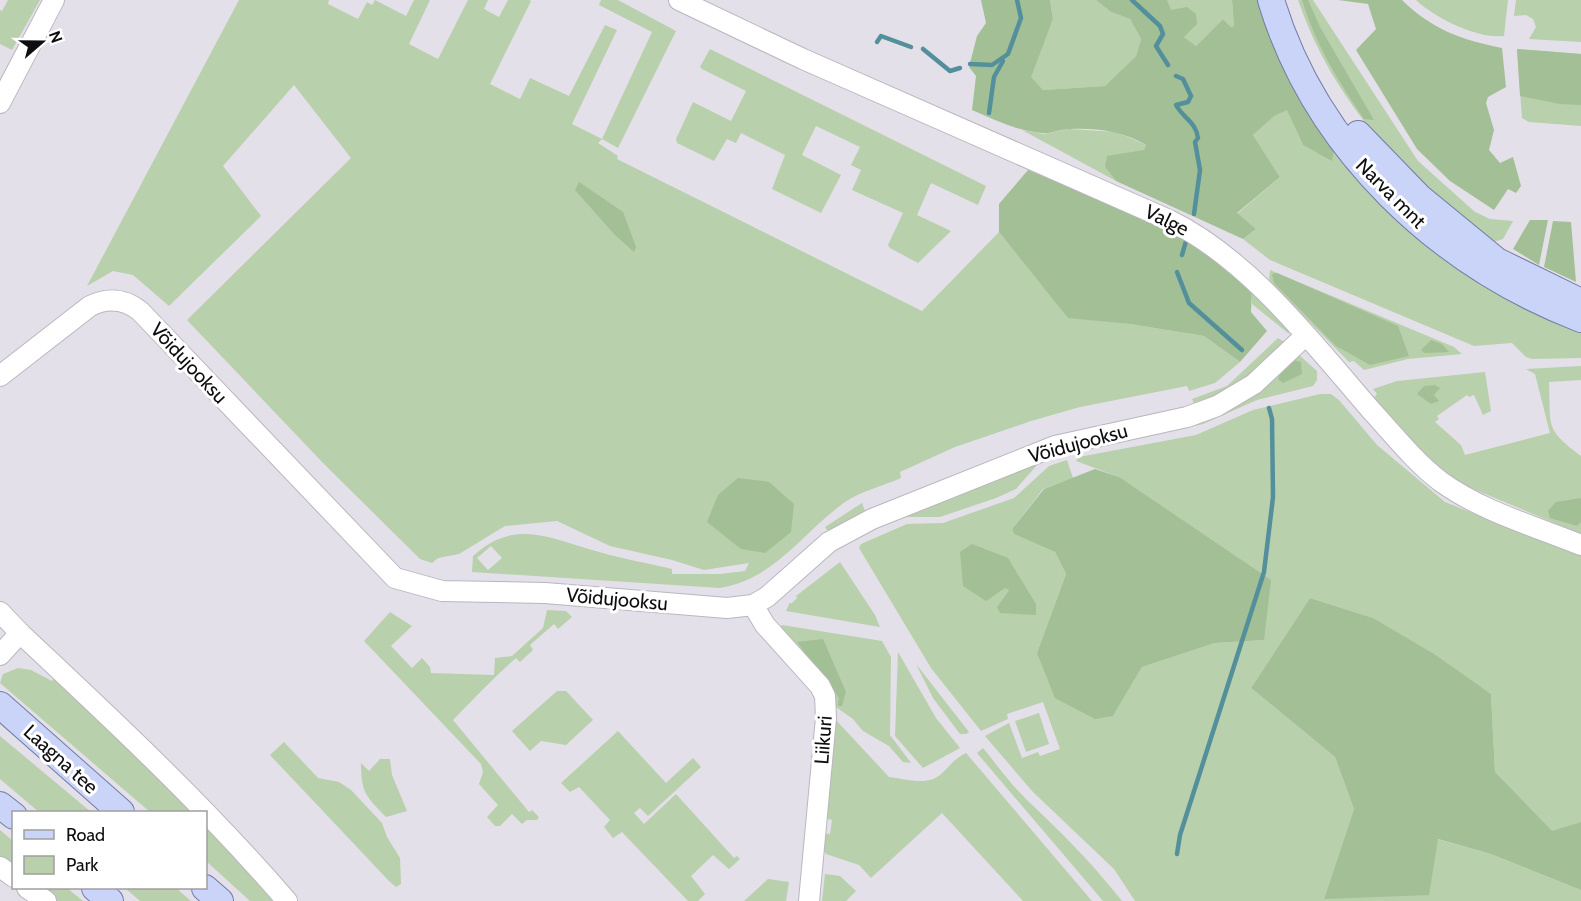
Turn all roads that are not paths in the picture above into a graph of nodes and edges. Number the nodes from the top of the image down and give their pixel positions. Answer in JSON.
{"nodes":[{"id":1,"x":54,"y":0,"type":"edge"},
{"id":2,"x":680,"y":0,"type":"edge"},
{"id":3,"x":1271,"y":0,"type":"edge"},
{"id":4,"x":1287,"y":0,"type":"edge"},
{"id":5,"x":0,"y":103,"type":"edge"},
{"id":6,"x":1581,"y":302,"type":"edge"},
{"id":7,"x":1581,"y":320,"type":"edge"},
{"id":8,"x":1305,"y":336,"type":"junction"},
{"id":9,"x":0,"y":376,"type":"edge"},
{"id":10,"x":1581,"y":545,"type":"edge"},
{"id":11,"x":753,"y":605,"type":"junction"},
{"id":12,"x":0,"y":612,"type":"edge"},
{"id":13,"x":20,"y":633,"type":"junction"},
{"id":14,"x":0,"y":655,"type":"edge"},
{"id":15,"x":0,"y":705,"type":"edge"},
{"id":16,"x":0,"y":805,"type":"edge"},
{"id":17,"x":119,"y":811,"type":"edge"},
{"id":18,"x":206,"y":811,"type":"edge"},
{"id":19,"x":207,"y":813,"type":"edge"},
{"id":20,"x":12,"y":814,"type":"edge"},
{"id":21,"x":28,"y":889,"type":"edge"},
{"id":22,"x":96,"y":889,"type":"edge"},
{"id":23,"x":206,"y":889,"type":"edge"},
{"id":24,"x":46,"y":901,"type":"edge"},
{"id":25,"x":110,"y":901,"type":"edge"},
{"id":26,"x":220,"y":901,"type":"edge"},
{"id":27,"x":287,"y":901,"type":"edge"},
{"id":28,"x":809,"y":901,"type":"edge"}],
"edges":[{"from":1,"to":5,"type":"street"},
{"from":2,"to":8,"type":"street","name":"Valge"},
{"from":3,"to":7,"type":"main road","name":"Narva mnt"},
{"from":4,"to":6,"type":"main road","name":"Narva mnt"},
{"from":8,"to":10,"type":"street","name":"Valge"},
{"from":8,"to":11,"type":"street","name":"Võidujooksu"},
{"from":9,"to":11,"type":"street","name":"Võidujooksu"},
{"from":11,"to":28,"type":"street","name":"Liikuri"},
{"from":12,"to":13,"type":"street"},
{"from":13,"to":14,"type":"street"},
{"from":13,"to":18,"type":"street"},
{"from":15,"to":17,"type":"main road","name":"Laagna tee"},
{"from":16,"to":20,"type":"main road"},
{"from":19,"to":27,"type":"street"},
{"from":21,"to":24,"type":"street"},
{"from":22,"to":25,"type":"main road"},
{"from":23,"to":26,"type":"main road"}]}
